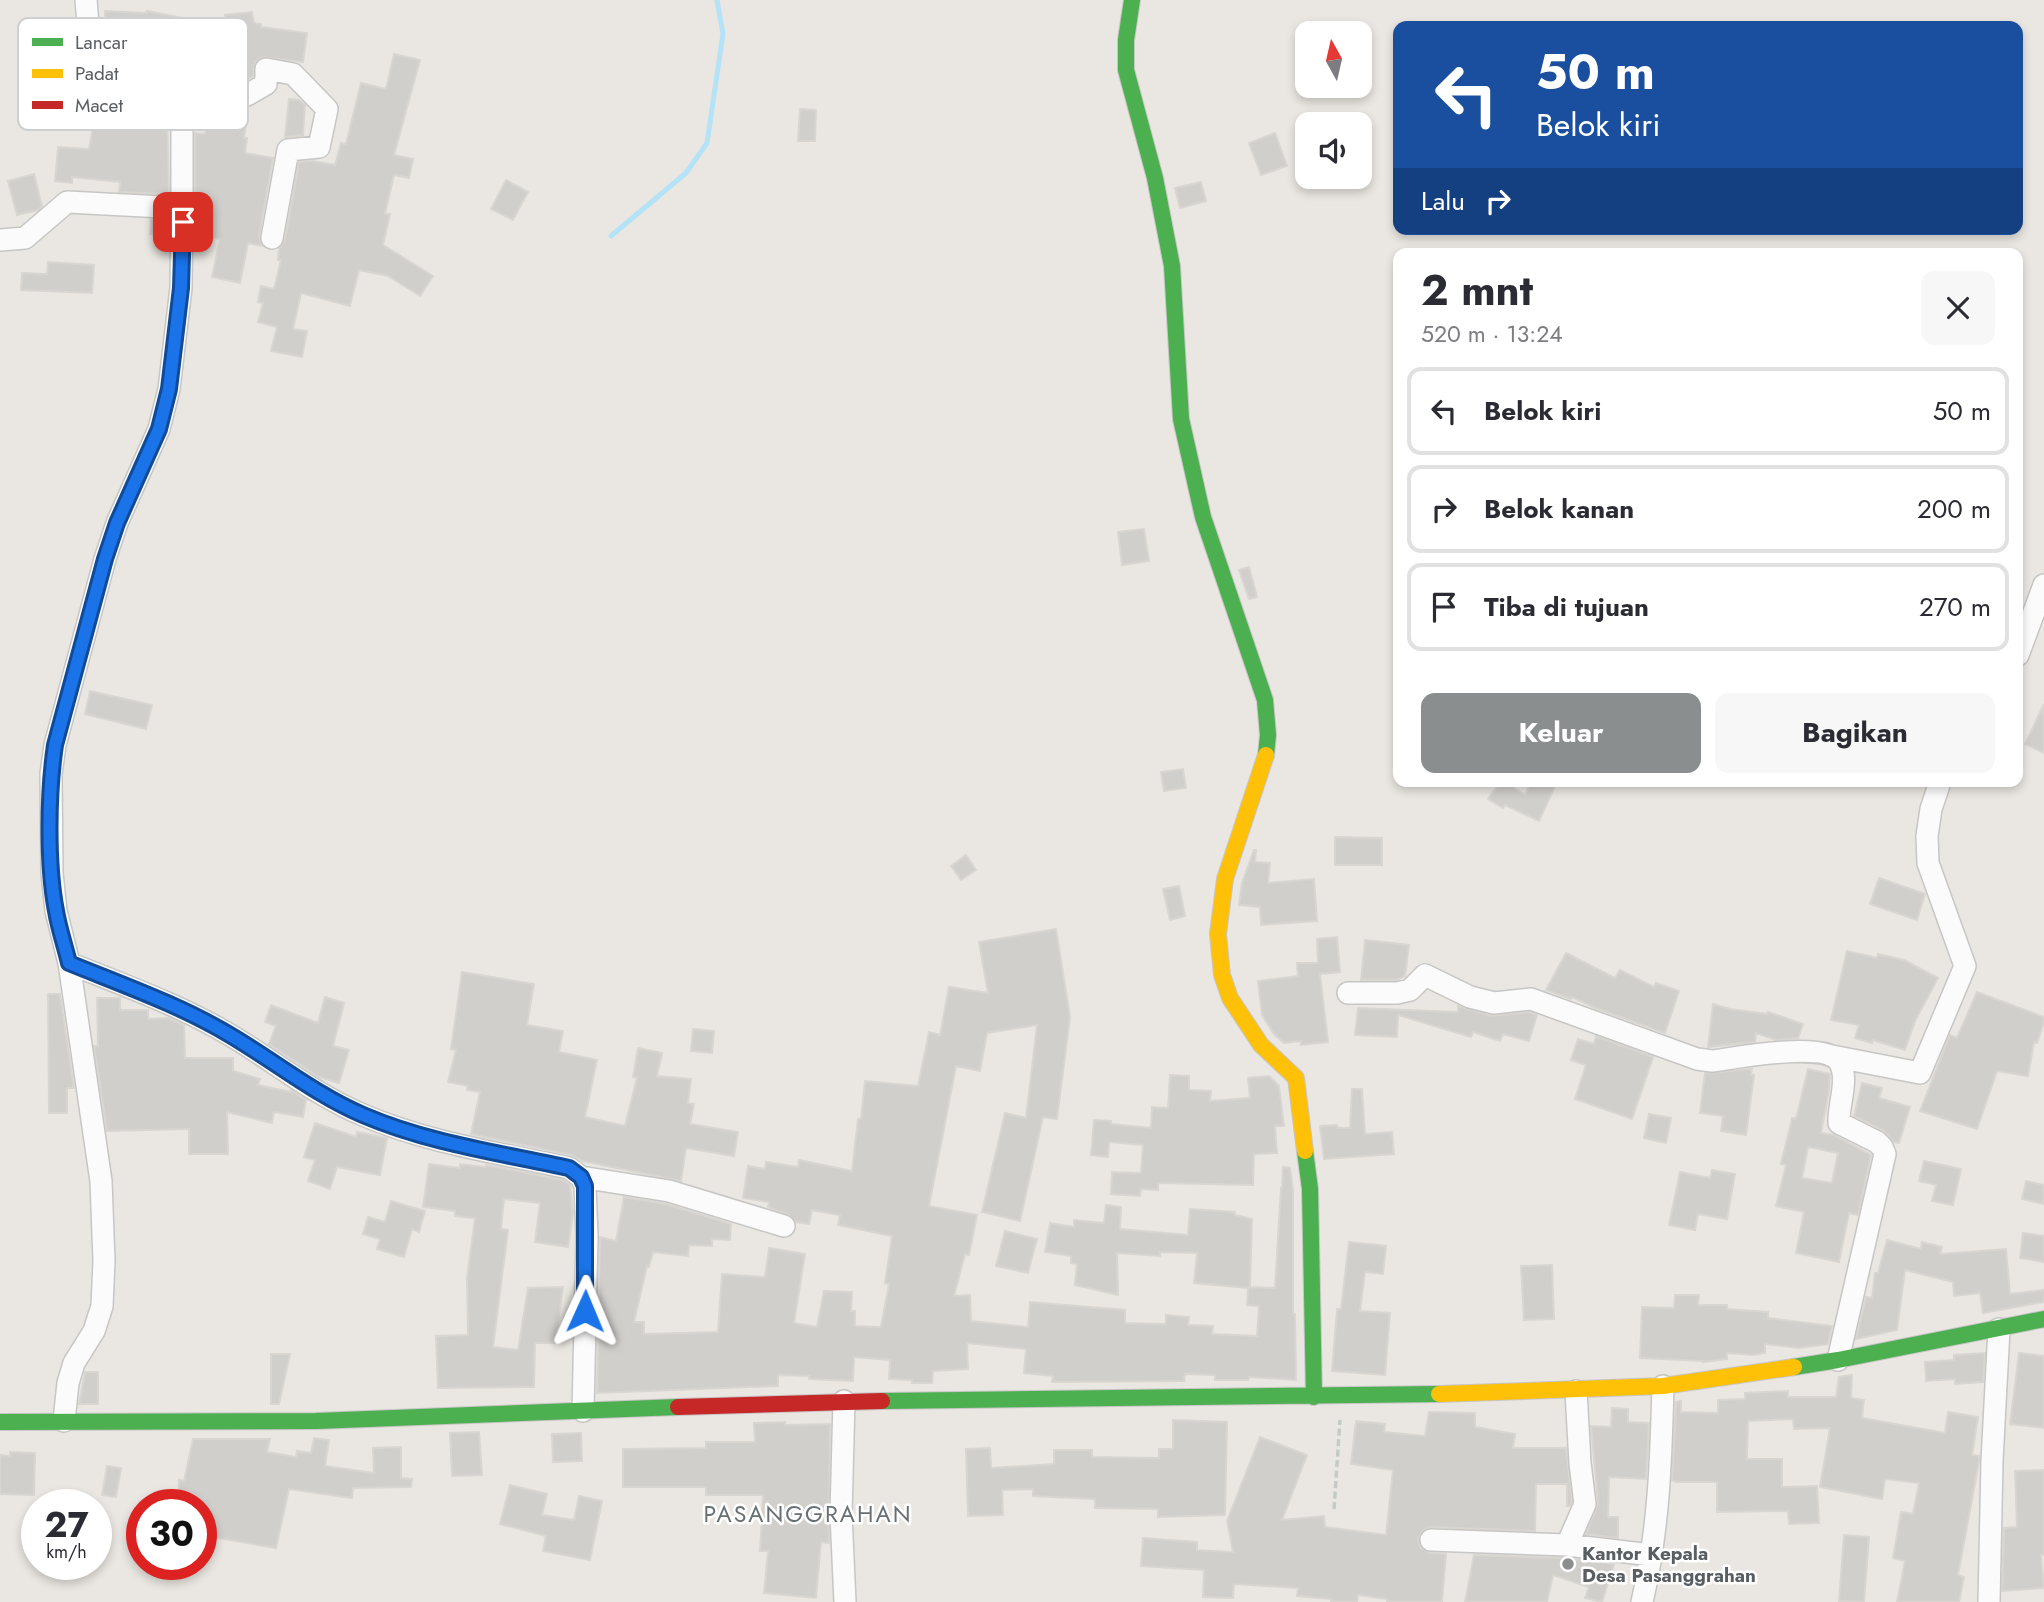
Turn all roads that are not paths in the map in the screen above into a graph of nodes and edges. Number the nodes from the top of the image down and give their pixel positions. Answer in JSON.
{"nodes":[{"id":1,"x":86,"y":0,"type":"edge"},
{"id":2,"x":1132,"y":0,"type":"edge"},
{"id":3,"x":87,"y":18,"type":"edge"},
{"id":4,"x":248,"y":94,"type":"edge"},
{"id":5,"x":182,"y":130,"type":"edge"},
{"id":6,"x":183,"y":208,"type":"junction"},
{"id":7,"x":272,"y":238,"type":"dead end"},
{"id":8,"x":0,"y":240,"type":"edge"},
{"id":9,"x":2044,"y":585,"type":"edge"},
{"id":10,"x":2023,"y":642,"type":"edge"},
{"id":11,"x":1938,"y":787,"type":"edge"},
{"id":12,"x":69,"y":963,"type":"junction"},
{"id":13,"x":1348,"y":993,"type":"dead end"},
{"id":14,"x":1832,"y":1056,"type":"junction"},
{"id":15,"x":581,"y":1177,"type":"junction"},
{"id":16,"x":784,"y":1226,"type":"dead end"},
{"id":17,"x":2044,"y":1319,"type":"edge"},
{"id":18,"x":1999,"y":1329,"type":"junction"},
{"id":19,"x":1838,"y":1360,"type":"junction"},
{"id":20,"x":1663,"y":1386,"type":"junction"},
{"id":21,"x":1576,"y":1391,"type":"junction"},
{"id":22,"x":1314,"y":1397,"type":"junction"},
{"id":23,"x":844,"y":1401,"type":"junction"},
{"id":24,"x":583,"y":1411,"type":"junction"},
{"id":25,"x":64,"y":1421,"type":"junction"},
{"id":26,"x":0,"y":1422,"type":"edge"},
{"id":27,"x":1432,"y":1540,"type":"dead end"},
{"id":28,"x":1567,"y":1545,"type":"junction"},
{"id":29,"x":1651,"y":1555,"type":"junction"},
{"id":30,"x":845,"y":1602,"type":"edge"},
{"id":31,"x":1642,"y":1602,"type":"edge"},
{"id":32,"x":1989,"y":1602,"type":"edge"}],
"edges":[{"from":1,"to":3,"type":"street"},
{"from":2,"to":22,"type":"street"},
{"from":4,"to":7,"type":"street"},
{"from":5,"to":6,"type":"street"},
{"from":6,"to":8,"type":"street"},
{"from":6,"to":12,"type":"street"},
{"from":9,"to":10,"type":"street"},
{"from":11,"to":14,"type":"street"},
{"from":12,"to":15,"type":"street"},
{"from":12,"to":25,"type":"street"},
{"from":13,"to":14,"type":"street"},
{"from":14,"to":19,"type":"street"},
{"from":15,"to":16,"type":"street"},
{"from":15,"to":24,"type":"street"},
{"from":17,"to":18,"type":"street"},
{"from":18,"to":19,"type":"street"},
{"from":18,"to":32,"type":"street"},
{"from":19,"to":20,"type":"street"},
{"from":20,"to":21,"type":"street"},
{"from":20,"to":29,"type":"street"},
{"from":21,"to":22,"type":"street"},
{"from":21,"to":28,"type":"street"},
{"from":22,"to":23,"type":"street"},
{"from":23,"to":24,"type":"street"},
{"from":23,"to":30,"type":"street"},
{"from":24,"to":25,"type":"street"},
{"from":25,"to":26,"type":"street"},
{"from":27,"to":28,"type":"street"},
{"from":28,"to":29,"type":"street"},
{"from":29,"to":31,"type":"street"}]}
